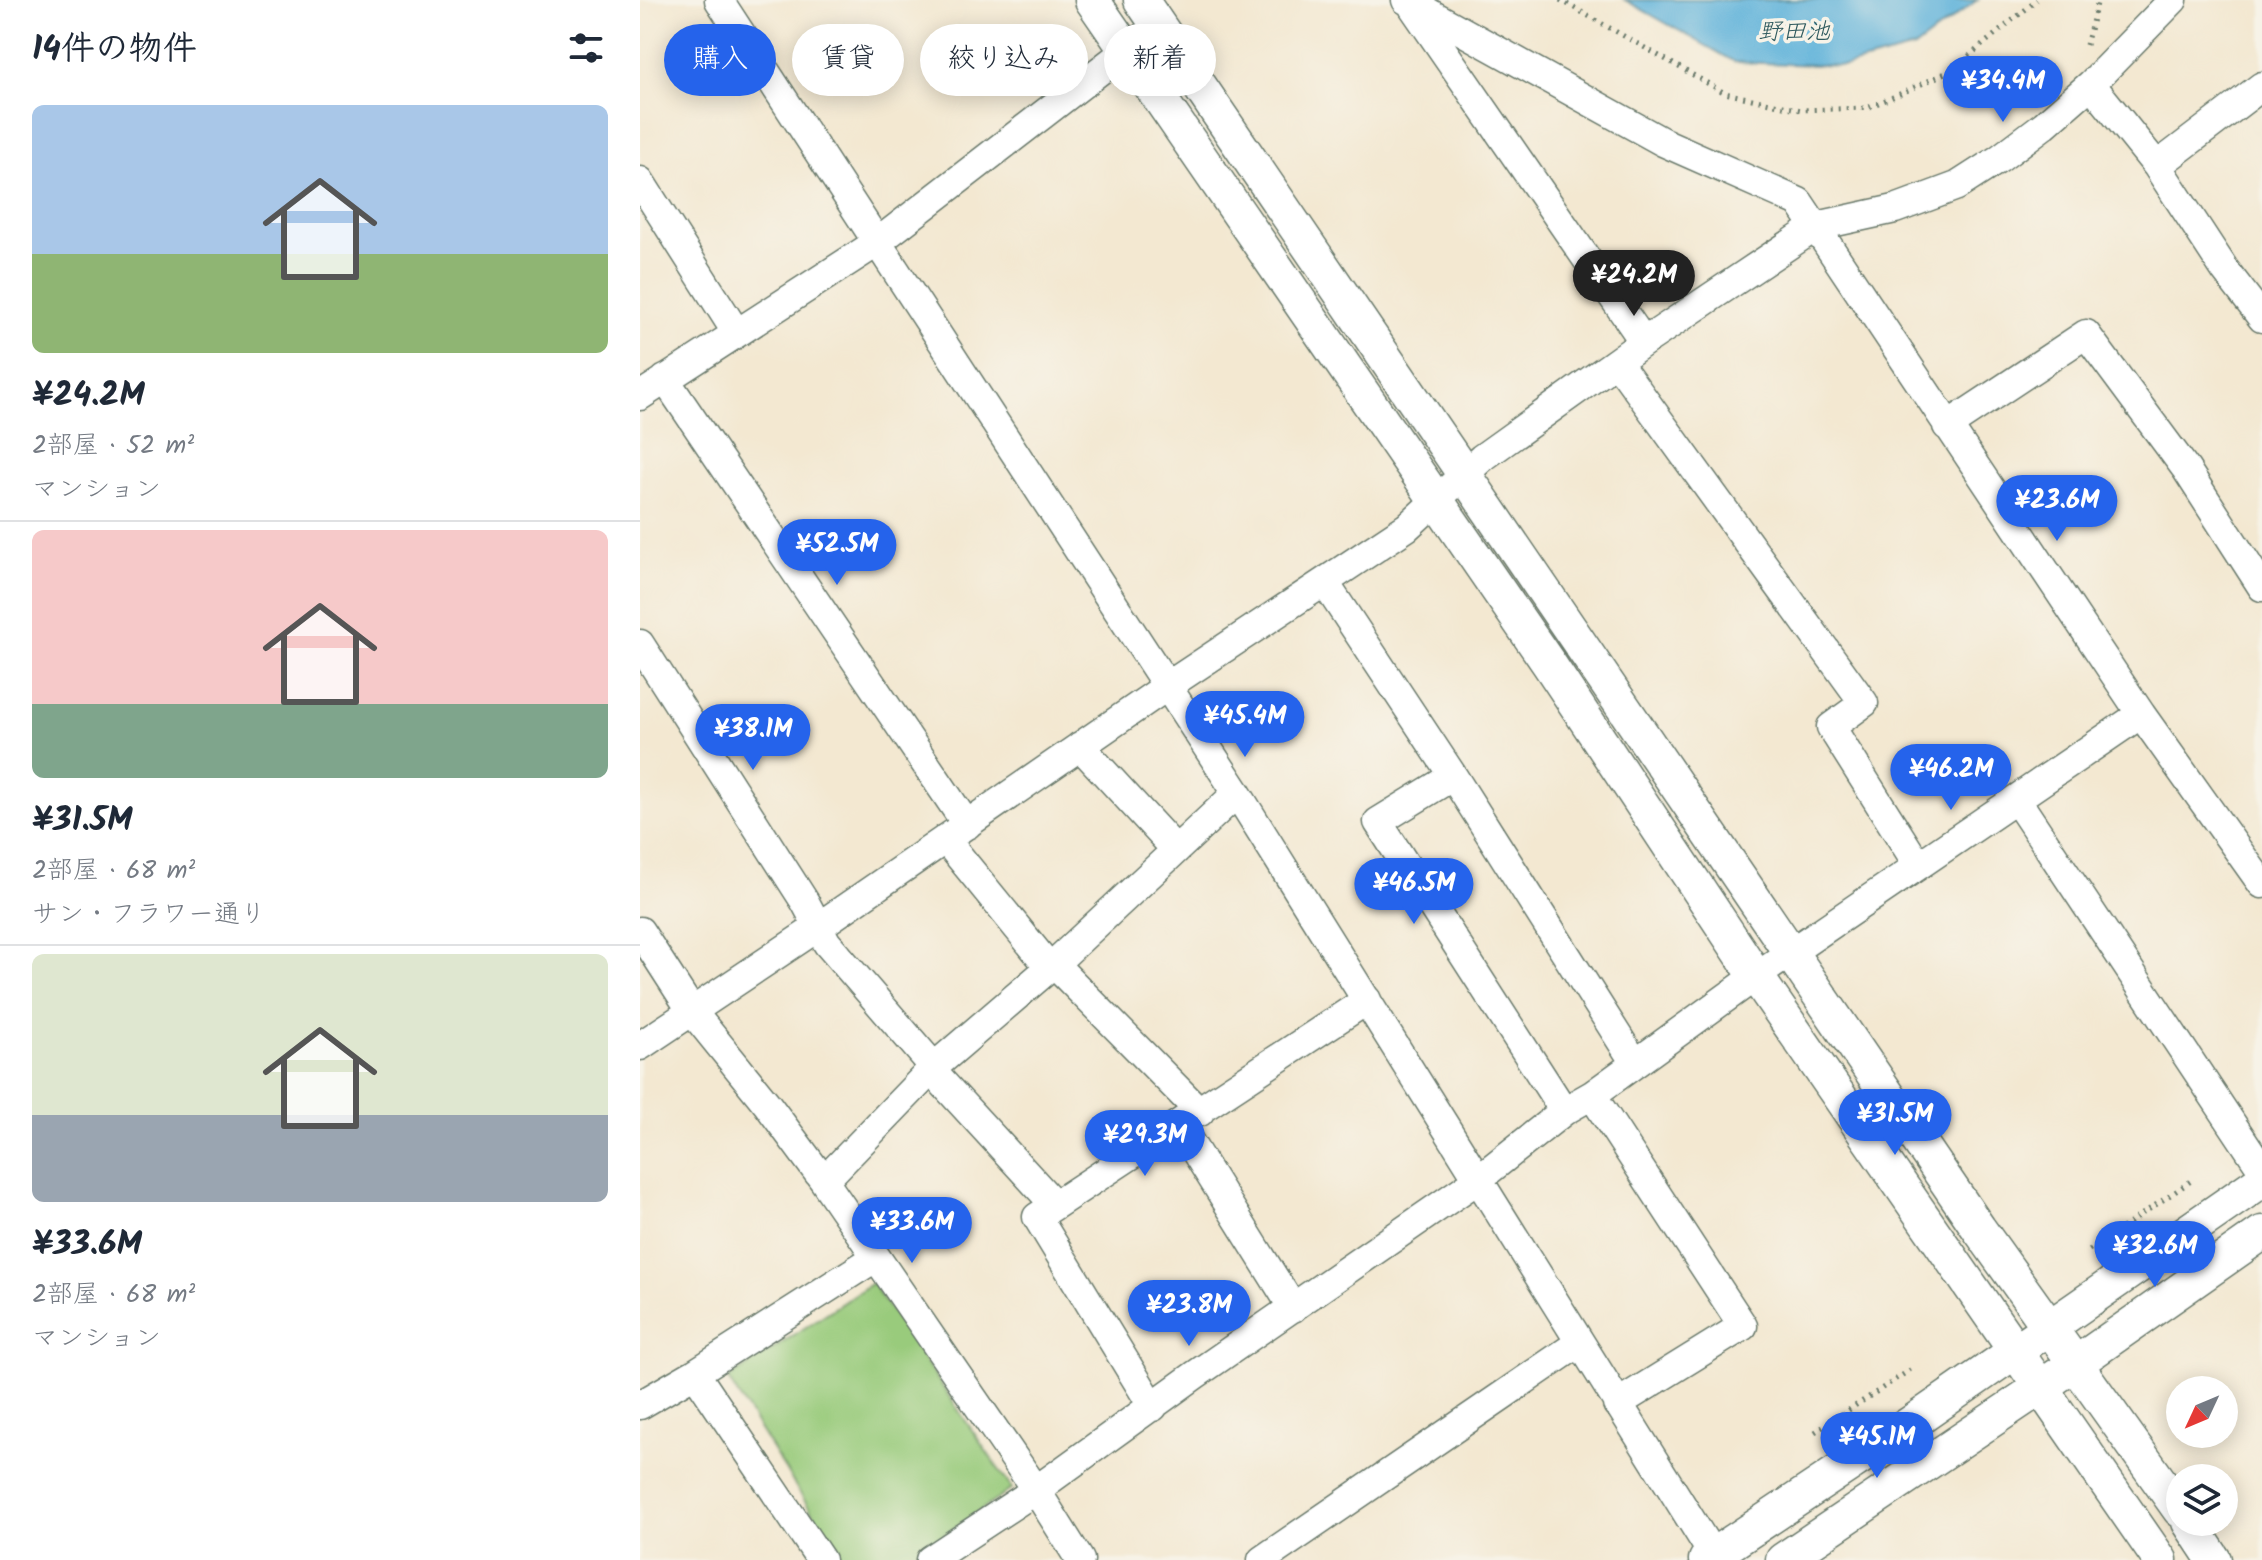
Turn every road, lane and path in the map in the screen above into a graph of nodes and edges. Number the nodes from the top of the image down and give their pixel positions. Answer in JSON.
{"nodes":[{"id":1,"x":719,"y":0,"type":"edge"},
{"id":2,"x":1560,"y":0,"type":"edge"},
{"id":3,"x":2037,"y":0,"type":"edge"},
{"id":4,"x":2173,"y":0,"type":"edge"},
{"id":5,"x":1408,"y":1,"type":"edge"},
{"id":6,"x":1146,"y":8,"type":"edge"},
{"id":7,"x":1100,"y":11,"type":"edge"},
{"id":8,"x":1104,"y":66,"type":"edge"},
{"id":9,"x":2091,"y":84,"type":"junction"},
{"id":10,"x":2262,"y":86,"type":"edge"},
{"id":11,"x":1157,"y":96,"type":"edge"},
{"id":12,"x":2157,"y":166,"type":"junction"},
{"id":13,"x":640,"y":181,"type":"edge"},
{"id":14,"x":1817,"y":226,"type":"junction"},
{"id":15,"x":878,"y":242,"type":"junction"},
{"id":16,"x":2262,"y":318,"type":"edge"},
{"id":17,"x":736,"y":332,"type":"junction"},
{"id":18,"x":1644,"y":342,"type":"junction"},
{"id":19,"x":1617,"y":362,"type":"junction"},
{"id":20,"x":665,"y":379,"type":"junction"},
{"id":21,"x":640,"y":396,"type":"edge"},
{"id":22,"x":1947,"y":426,"type":"junction"},
{"id":23,"x":1465,"y":473,"type":"junction"},
{"id":24,"x":1436,"y":501,"type":"junction"},
{"id":25,"x":1325,"y":583,"type":"junction"},
{"id":26,"x":2262,"y":587,"type":"edge"},
{"id":27,"x":640,"y":644,"type":"edge"},
{"id":28,"x":1166,"y":687,"type":"junction"},
{"id":29,"x":2141,"y":714,"type":"junction"},
{"id":30,"x":1080,"y":746,"type":"junction"},
{"id":31,"x":1453,"y":776,"type":"junction"},
{"id":32,"x":1237,"y":793,"type":"junction"},
{"id":33,"x":2016,"y":799,"type":"junction"},
{"id":34,"x":956,"y":832,"type":"junction"},
{"id":35,"x":1176,"y":850,"type":"junction"},
{"id":36,"x":1918,"y":865,"type":"junction"},
{"id":37,"x":2262,"y":884,"type":"edge"},
{"id":38,"x":818,"y":927,"type":"junction"},
{"id":39,"x":640,"y":931,"type":"edge"},
{"id":40,"x":1791,"y":953,"type":"junction"},
{"id":41,"x":1052,"y":966,"type":"junction"},
{"id":42,"x":1756,"y":976,"type":"junction"},
{"id":43,"x":1367,"y":1000,"type":"junction"},
{"id":44,"x":691,"y":1010,"type":"junction"},
{"id":45,"x":640,"y":1046,"type":"edge"},
{"id":46,"x":1635,"y":1063,"type":"junction"},
{"id":47,"x":932,"y":1068,"type":"junction"},
{"id":48,"x":1592,"y":1095,"type":"junction"},
{"id":49,"x":1564,"y":1111,"type":"junction"},
{"id":50,"x":1189,"y":1118,"type":"junction"},
{"id":51,"x":2262,"y":1169,"type":"edge"},
{"id":52,"x":1477,"y":1180,"type":"junction"},
{"id":53,"x":2262,"y":1180,"type":"edge"},
{"id":54,"x":824,"y":1181,"type":"junction"},
{"id":55,"x":2191,"y":1181,"type":"dead end"},
{"id":56,"x":1055,"y":1205,"type":"junction"},
{"id":57,"x":2262,"y":1233,"type":"edge"},
{"id":58,"x":2089,"y":1250,"type":"dead end"},
{"id":59,"x":875,"y":1258,"type":"junction"},
{"id":60,"x":1293,"y":1308,"type":"junction"},
{"id":61,"x":2048,"y":1328,"type":"junction"},
{"id":62,"x":1579,"y":1343,"type":"junction"},
{"id":63,"x":2015,"y":1351,"type":"junction"},
{"id":64,"x":2075,"y":1364,"type":"junction"},
{"id":65,"x":1913,"y":1368,"type":"dead end"},
{"id":66,"x":695,"y":1373,"type":"junction"},
{"id":67,"x":2041,"y":1387,"type":"junction"},
{"id":68,"x":643,"y":1396,"type":"edge"},
{"id":69,"x":1617,"y":1404,"type":"junction"},
{"id":70,"x":1153,"y":1407,"type":"junction"},
{"id":71,"x":1815,"y":1432,"type":"dead end"},
{"id":72,"x":1036,"y":1490,"type":"junction"},
{"id":73,"x":2166,"y":1491,"type":"edge"},
{"id":74,"x":2198,"y":1536,"type":"edge"},
{"id":75,"x":1709,"y":1558,"type":"edge"},
{"id":76,"x":821,"y":1560,"type":"edge"},
{"id":77,"x":930,"y":1560,"type":"edge"},
{"id":78,"x":1080,"y":1560,"type":"edge"},
{"id":79,"x":1262,"y":1560,"type":"edge"},
{"id":80,"x":1783,"y":1560,"type":"edge"},
{"id":81,"x":2160,"y":1560,"type":"edge"},
{"id":82,"x":2214,"y":1560,"type":"edge"}],
"edges":[{"from":1,"to":15,"type":"street"},
{"from":2,"to":3,"type":"path"},
{"from":4,"to":9,"type":"street"},
{"from":5,"to":14,"type":"street"},
{"from":5,"to":18,"type":"street"},
{"from":6,"to":7,"type":"street"},
{"from":6,"to":23,"type":"street"},
{"from":8,"to":15,"type":"street"},
{"from":9,"to":12,"type":"street"},
{"from":9,"to":14,"type":"street"},
{"from":10,"to":12,"type":"street"},
{"from":11,"to":24,"type":"street"},
{"from":12,"to":16,"type":"street"},
{"from":13,"to":17,"type":"street"},
{"from":14,"to":18,"type":"street"},
{"from":14,"to":22,"type":"street"},
{"from":15,"to":17,"type":"street"},
{"from":15,"to":28,"type":"street"},
{"from":17,"to":20,"type":"street"},
{"from":18,"to":19,"type":"street"},
{"from":19,"to":23,"type":"street"},
{"from":19,"to":36,"type":"street"},
{"from":20,"to":21,"type":"street"},
{"from":20,"to":34,"type":"street"},
{"from":22,"to":26,"type":"street"},
{"from":22,"to":29,"type":"street"},
{"from":23,"to":24,"type":"street"},
{"from":23,"to":40,"type":"street"},
{"from":24,"to":25,"type":"street"},
{"from":24,"to":42,"type":"street"},
{"from":25,"to":28,"type":"street"},
{"from":25,"to":31,"type":"street"},
{"from":27,"to":38,"type":"street"},
{"from":28,"to":30,"type":"street"},
{"from":28,"to":32,"type":"street"},
{"from":29,"to":33,"type":"street"},
{"from":29,"to":37,"type":"street"},
{"from":30,"to":34,"type":"street"},
{"from":30,"to":35,"type":"street"},
{"from":31,"to":46,"type":"street"},
{"from":31,"to":49,"type":"street"},
{"from":32,"to":35,"type":"street"},
{"from":32,"to":43,"type":"street"},
{"from":33,"to":36,"type":"street"},
{"from":33,"to":51,"type":"street"},
{"from":34,"to":38,"type":"street"},
{"from":34,"to":41,"type":"street"},
{"from":35,"to":41,"type":"street"},
{"from":36,"to":40,"type":"street"},
{"from":38,"to":44,"type":"street"},
{"from":38,"to":47,"type":"street"},
{"from":39,"to":44,"type":"street"},
{"from":40,"to":42,"type":"street"},
{"from":40,"to":61,"type":"street"},
{"from":41,"to":47,"type":"street"},
{"from":41,"to":50,"type":"street"},
{"from":42,"to":46,"type":"street"},
{"from":42,"to":63,"type":"street"},
{"from":43,"to":50,"type":"street"},
{"from":43,"to":52,"type":"street"},
{"from":44,"to":45,"type":"street"},
{"from":44,"to":54,"type":"street"},
{"from":46,"to":48,"type":"street"},
{"from":47,"to":54,"type":"street"},
{"from":47,"to":56,"type":"street"},
{"from":48,"to":49,"type":"street"},
{"from":48,"to":69,"type":"street"},
{"from":49,"to":52,"type":"street"},
{"from":50,"to":56,"type":"street"},
{"from":50,"to":60,"type":"street"},
{"from":52,"to":60,"type":"street"},
{"from":52,"to":62,"type":"street"},
{"from":53,"to":61,"type":"street"},
{"from":54,"to":59,"type":"street"},
{"from":55,"to":58,"type":"path"},
{"from":56,"to":70,"type":"street"},
{"from":57,"to":64,"type":"street"},
{"from":59,"to":66,"type":"street"},
{"from":59,"to":72,"type":"street"},
{"from":60,"to":70,"type":"street"},
{"from":61,"to":63,"type":"street"},
{"from":61,"to":64,"type":"street"},
{"from":62,"to":69,"type":"street"},
{"from":62,"to":79,"type":"street"},
{"from":63,"to":67,"type":"street"},
{"from":63,"to":75,"type":"street"},
{"from":64,"to":67,"type":"street"},
{"from":64,"to":73,"type":"street"},
{"from":65,"to":71,"type":"path"},
{"from":66,"to":68,"type":"street"},
{"from":66,"to":76,"type":"street"},
{"from":67,"to":80,"type":"street"},
{"from":67,"to":81,"type":"street"},
{"from":69,"to":75,"type":"street"},
{"from":70,"to":72,"type":"street"},
{"from":72,"to":77,"type":"street"},
{"from":72,"to":78,"type":"street"},
{"from":74,"to":82,"type":"street"}]}
